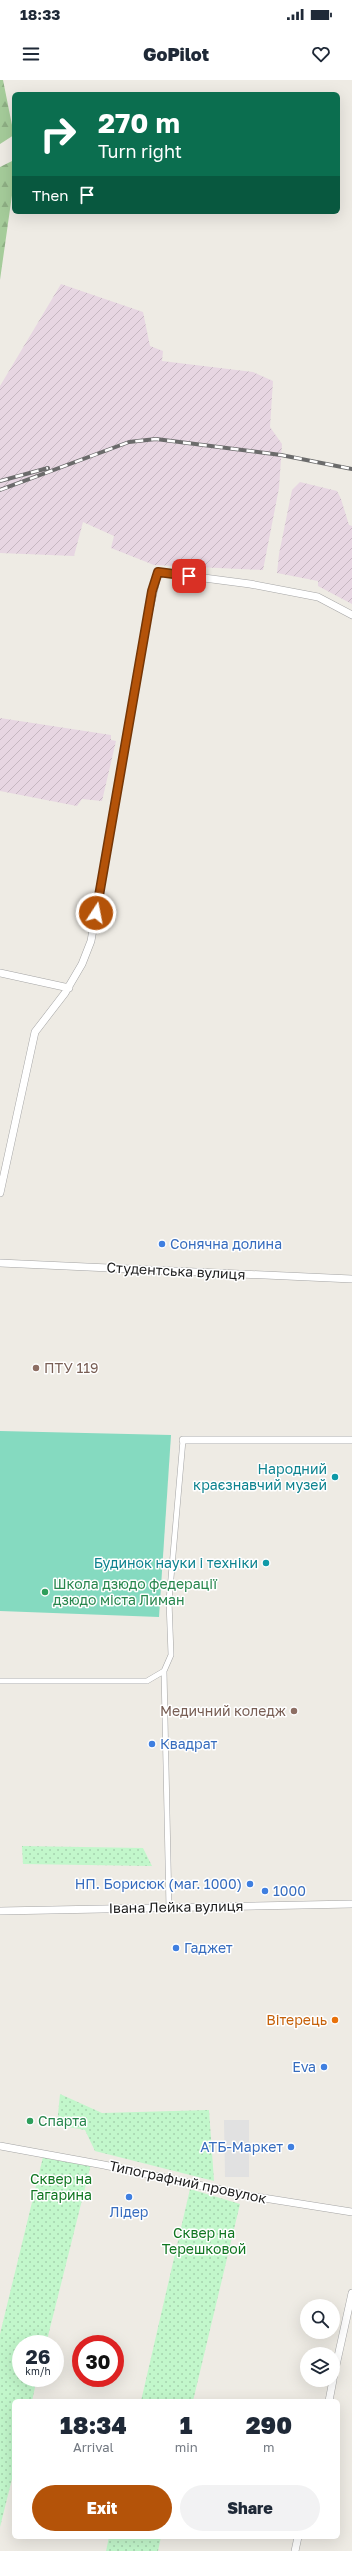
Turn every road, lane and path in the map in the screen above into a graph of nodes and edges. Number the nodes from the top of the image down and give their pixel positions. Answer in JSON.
{"nodes":[{"id":1,"x":352,"y":615,"type":"edge"},
{"id":2,"x":0,"y":973,"type":"edge"},
{"id":3,"x":69,"y":988,"type":"junction"},
{"id":4,"x":0,"y":1193,"type":"edge"},
{"id":5,"x":0,"y":1262,"type":"edge"},
{"id":6,"x":352,"y":1279,"type":"edge"},
{"id":7,"x":182,"y":1440,"type":"joint"},
{"id":8,"x":352,"y":1440,"type":"edge"},
{"id":9,"x":164,"y":1671,"type":"junction"},
{"id":10,"x":0,"y":1681,"type":"edge"},
{"id":11,"x":352,"y":1904,"type":"edge"},
{"id":12,"x":169,"y":1908,"type":"junction"},
{"id":13,"x":0,"y":1911,"type":"edge"},
{"id":14,"x":0,"y":2146,"type":"edge"},
{"id":15,"x":352,"y":2212,"type":"edge"},
{"id":16,"x":352,"y":2293,"type":"edge"},
{"id":17,"x":340,"y":2348,"type":"edge"},
{"id":18,"x":332,"y":2387,"type":"edge"},
{"id":19,"x":329,"y":2399,"type":"edge"},
{"id":20,"x":298,"y":2539,"type":"edge"},
{"id":21,"x":295,"y":2551,"type":"edge"}],
"edges":[{"from":1,"to":3,"type":"street"},
{"from":2,"to":3,"type":"street"},
{"from":3,"to":4,"type":"street"},
{"from":5,"to":6,"type":"street","name":"Студентська вулиця"},
{"from":7,"to":8,"type":"street"},
{"from":7,"to":9,"type":"street"},
{"from":9,"to":10,"type":"street"},
{"from":9,"to":12,"type":"street"},
{"from":11,"to":12,"type":"street","name":"Івана Лейка вулиця"},
{"from":12,"to":13,"type":"street","name":"Івана Лейка вулиця"},
{"from":14,"to":15,"type":"street","name":"Типографний провулок"},
{"from":16,"to":17,"type":"street"},
{"from":18,"to":19,"type":"street"},
{"from":20,"to":21,"type":"street"}]}
